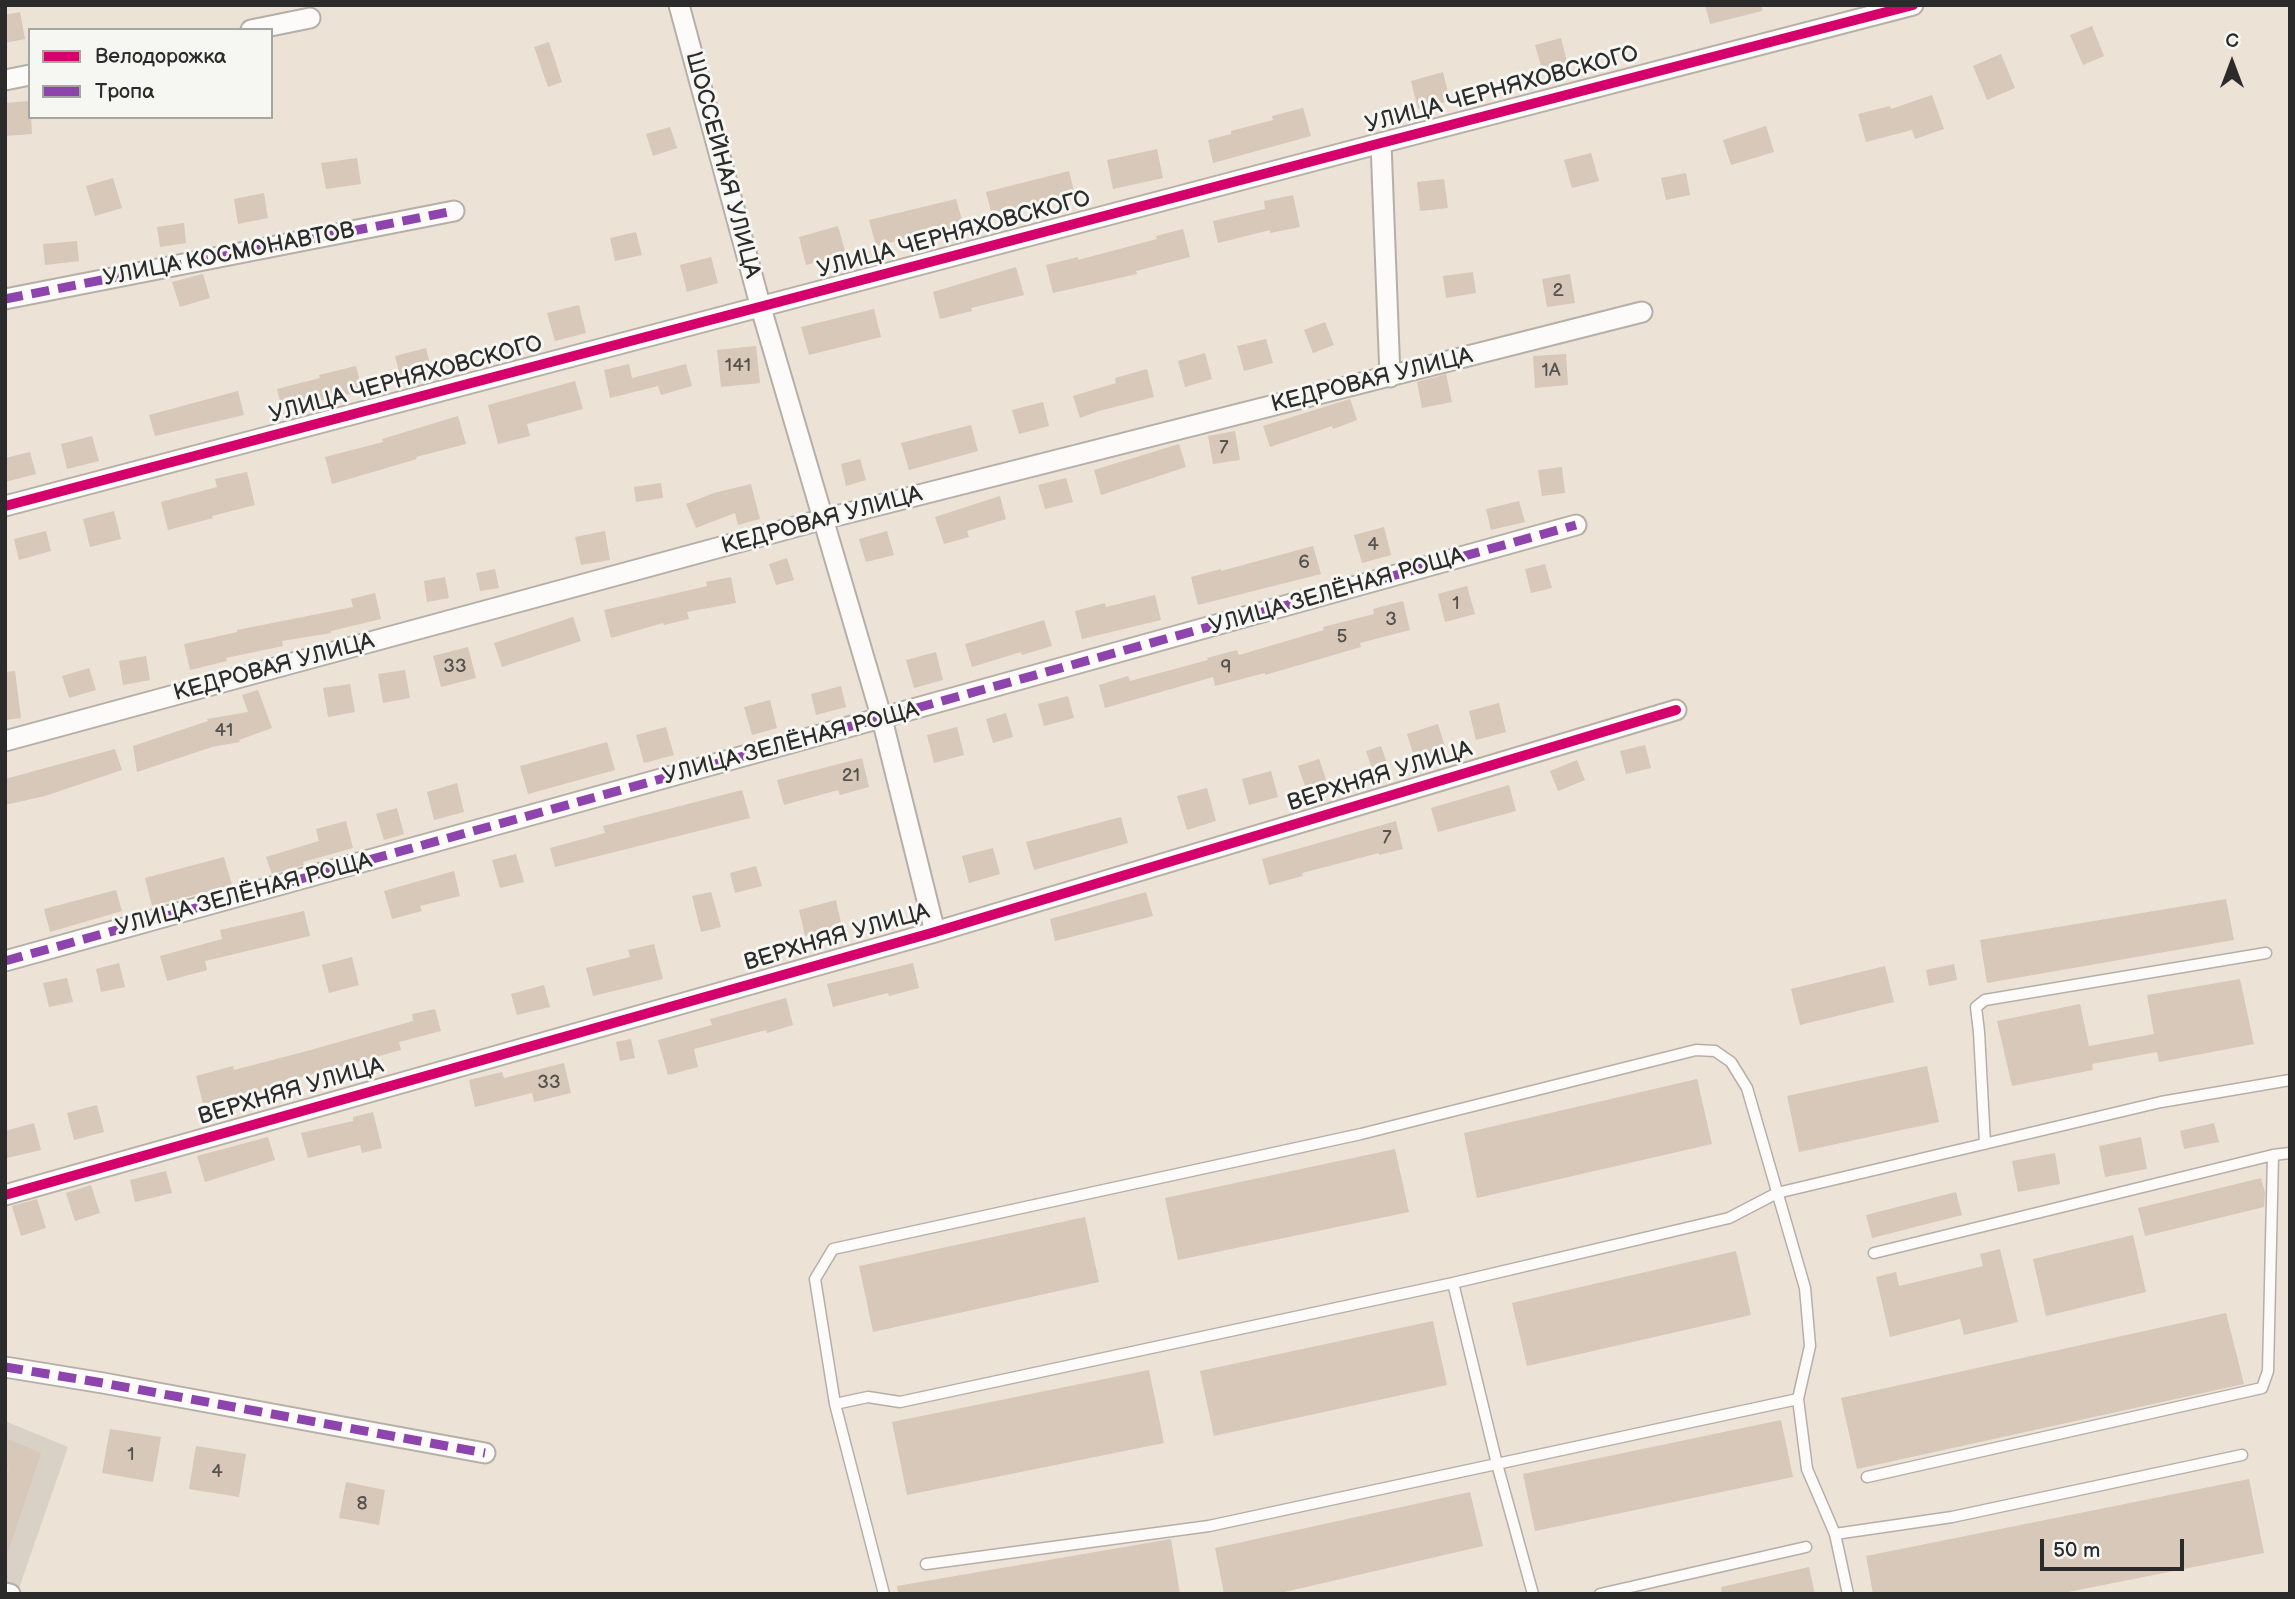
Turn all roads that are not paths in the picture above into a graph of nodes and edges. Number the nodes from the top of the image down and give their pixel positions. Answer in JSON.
{"nodes":[{"id":1,"x":679,"y":5,"type":"edge"},
{"id":2,"x":1913,"y":5,"type":"edge"},
{"id":3,"x":310,"y":18,"type":"dead end"},
{"id":4,"x":261,"y":28,"type":"edge"},
{"id":5,"x":28,"y":75,"type":"edge"},
{"id":6,"x":5,"y":80,"type":"edge"},
{"id":7,"x":1381,"y":143,"type":"junction"},
{"id":8,"x":454,"y":211,"type":"dead end"},
{"id":9,"x":5,"y":299,"type":"edge"},
{"id":10,"x":761,"y":308,"type":"junction"},
{"id":11,"x":1642,"y":312,"type":"dead end"},
{"id":12,"x":1390,"y":377,"type":"junction"},
{"id":13,"x":5,"y":506,"type":"edge"},
{"id":14,"x":824,"y":519,"type":"junction"},
{"id":15,"x":1576,"y":525,"type":"dead end"},
{"id":16,"x":1676,"y":710,"type":"dead end"},
{"id":17,"x":883,"y":719,"type":"junction"},
{"id":18,"x":5,"y":741,"type":"edge"},
{"id":19,"x":934,"y":932,"type":"junction"},
{"id":20,"x":2266,"y":953,"type":"dead end"},
{"id":21,"x":5,"y":961,"type":"edge"},
{"id":22,"x":2290,"y":1080,"type":"edge"},
{"id":23,"x":1985,"y":1144,"type":"junction"},
{"id":24,"x":2290,"y":1153,"type":"edge"},
{"id":25,"x":2273,"y":1155,"type":"junction"},
{"id":26,"x":1777,"y":1193,"type":"junction"},
{"id":27,"x":5,"y":1195,"type":"edge"},
{"id":28,"x":1874,"y":1252,"type":"dead end"},
{"id":29,"x":1453,"y":1283,"type":"junction"},
{"id":30,"x":5,"y":1367,"type":"edge"},
{"id":31,"x":1798,"y":1399,"type":"junction"},
{"id":32,"x":835,"y":1404,"type":"junction"},
{"id":33,"x":485,"y":1453,"type":"dead end"},
{"id":34,"x":2242,"y":1455,"type":"dead end"},
{"id":35,"x":1497,"y":1464,"type":"junction"},
{"id":36,"x":1867,"y":1477,"type":"dead end"},
{"id":37,"x":1835,"y":1534,"type":"junction"},
{"id":38,"x":1806,"y":1547,"type":"dead end"},
{"id":39,"x":926,"y":1564,"type":"dead end"},
{"id":40,"x":884,"y":1594,"type":"edge"},
{"id":41,"x":1533,"y":1594,"type":"edge"},
{"id":42,"x":1600,"y":1594,"type":"edge"},
{"id":43,"x":1848,"y":1594,"type":"edge"}],
"edges":[{"from":1,"to":10,"type":"street","name":"ШОССЕЙНАЯ УЛИЦА"},
{"from":2,"to":7,"type":"street","name":"УЛИЦА ЧЕРНЯХОВСКОГО"},
{"from":3,"to":4,"type":"street"},
{"from":5,"to":6,"type":"street"},
{"from":7,"to":10,"type":"street","name":"УЛИЦА ЧЕРНЯХОВСКОГО"},
{"from":7,"to":12,"type":"street"},
{"from":8,"to":9,"type":"street","name":"УЛИЦА КОСМОНАВТОВ"},
{"from":10,"to":13,"type":"street","name":"УЛИЦА ЧЕРНЯХОВСКОГО"},
{"from":10,"to":14,"type":"street","name":"ШОССЕЙНАЯ УЛИЦА"},
{"from":11,"to":12,"type":"street","name":"КЕДРОВАЯ УЛИЦА"},
{"from":12,"to":14,"type":"street","name":"КЕДРОВАЯ УЛИЦА"},
{"from":14,"to":17,"type":"street","name":"ШОССЕЙНАЯ УЛИЦА"},
{"from":14,"to":18,"type":"street","name":"КЕДРОВАЯ УЛИЦА"},
{"from":15,"to":17,"type":"street","name":"УЛИЦА ЗЕЛЁНАЯ РОЩА"},
{"from":16,"to":19,"type":"street","name":"ВЕРХНЯЯ УЛИЦА"},
{"from":17,"to":19,"type":"street","name":"ШОССЕЙНАЯ УЛИЦА"},
{"from":17,"to":21,"type":"street","name":"УЛИЦА ЗЕЛЁНАЯ РОЩА"},
{"from":19,"to":27,"type":"street","name":"ВЕРХНЯЯ УЛИЦА"},
{"from":20,"to":23,"type":"lane"},
{"from":22,"to":23,"type":"lane"},
{"from":23,"to":26,"type":"lane"},
{"from":24,"to":25,"type":"lane"},
{"from":25,"to":28,"type":"lane"},
{"from":25,"to":36,"type":"lane"},
{"from":26,"to":29,"type":"lane"},
{"from":26,"to":31,"type":"lane"},
{"from":26,"to":32,"type":"lane"},
{"from":29,"to":32,"type":"lane"},
{"from":29,"to":35,"type":"lane"},
{"from":30,"to":33,"type":"street"},
{"from":31,"to":35,"type":"lane"},
{"from":31,"to":37,"type":"lane"},
{"from":32,"to":40,"type":"lane"},
{"from":34,"to":37,"type":"lane"},
{"from":35,"to":39,"type":"lane"},
{"from":35,"to":41,"type":"lane"},
{"from":37,"to":43,"type":"lane"},
{"from":38,"to":42,"type":"lane"}]}
